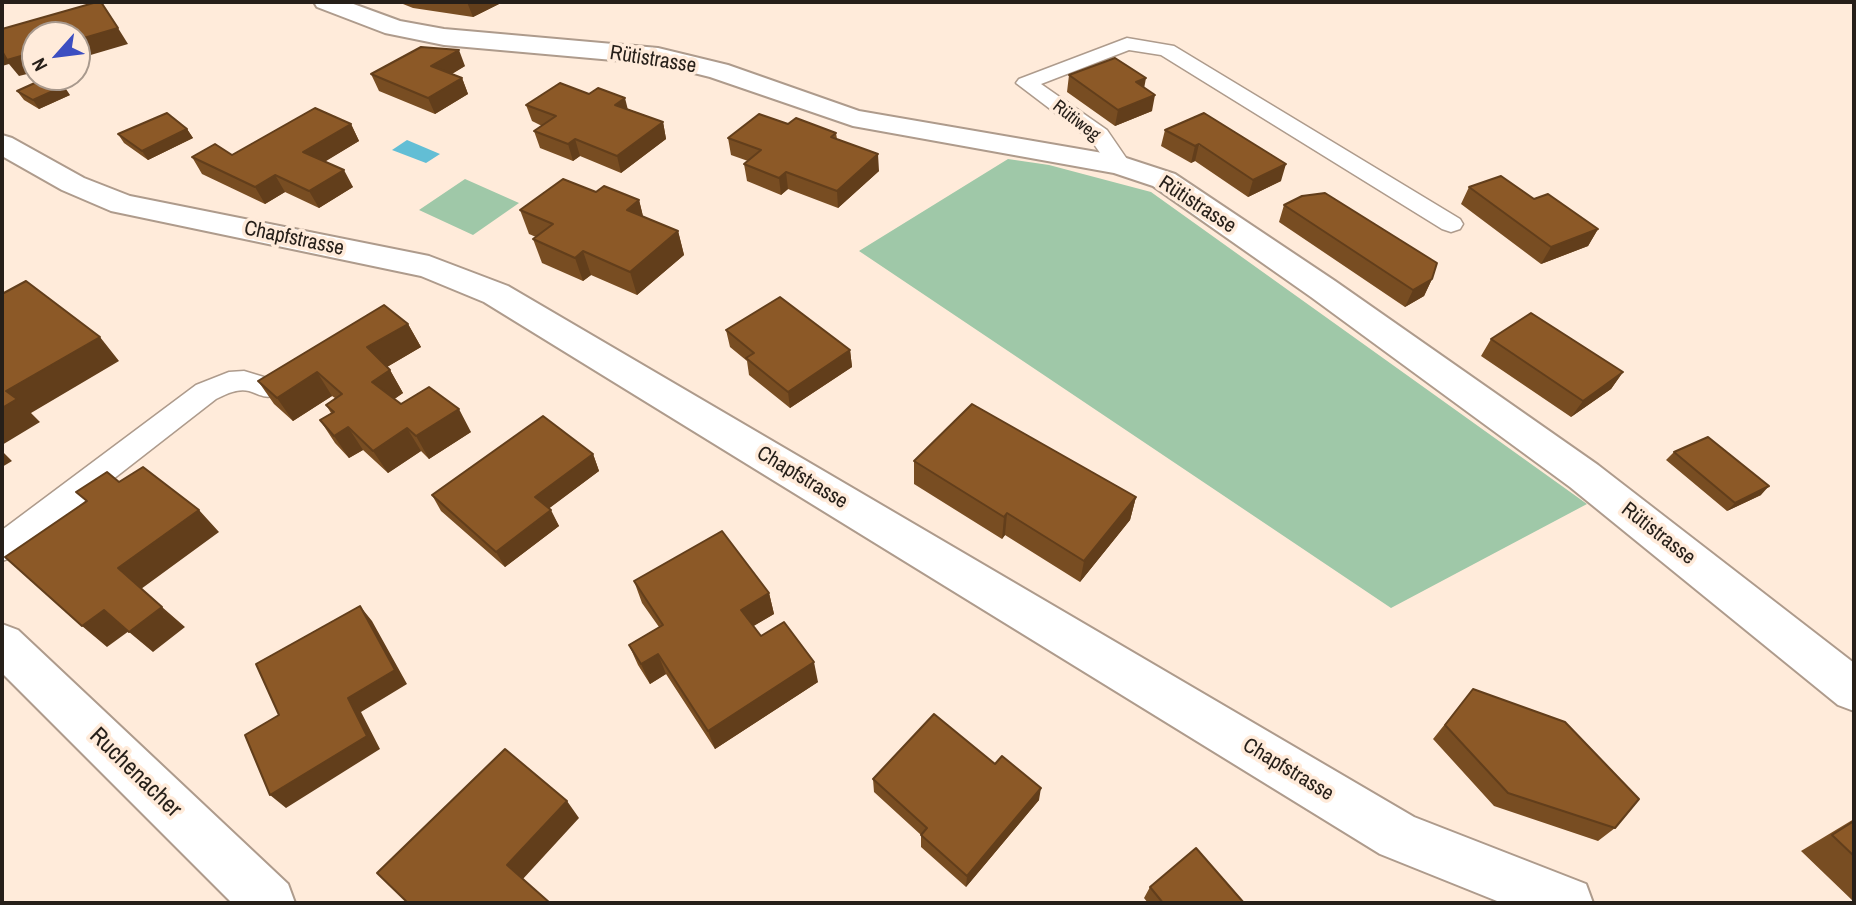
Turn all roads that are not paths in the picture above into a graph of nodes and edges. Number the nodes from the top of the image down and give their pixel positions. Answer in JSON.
{"nodes":[{"id":1,"x":326,"y":2,"type":"edge"},
{"id":2,"x":2,"y":144,"type":"edge"},
{"id":3,"x":1121,"y":164,"type":"junction"},
{"id":4,"x":1451,"y":224,"type":"dead end"},
{"id":5,"x":267,"y":388,"type":"edge"},
{"id":6,"x":2,"y":548,"type":"edge"},
{"id":7,"x":2,"y":644,"type":"edge"},
{"id":8,"x":1854,"y":690,"type":"edge"},
{"id":9,"x":269,"y":903,"type":"edge"},
{"id":10,"x":1567,"y":903,"type":"edge"}],
"edges":[{"from":1,"to":3,"type":"street","name":"Rütistrasse"},
{"from":2,"to":10,"type":"street","name":"Chapfstrasse"},
{"from":3,"to":4,"type":"lane","name":"Rütiweg"},
{"from":3,"to":8,"type":"street","name":"Rütistrasse"},
{"from":5,"to":6,"type":"lane"},
{"from":7,"to":9,"type":"street","name":"Ruchenacher"}]}
